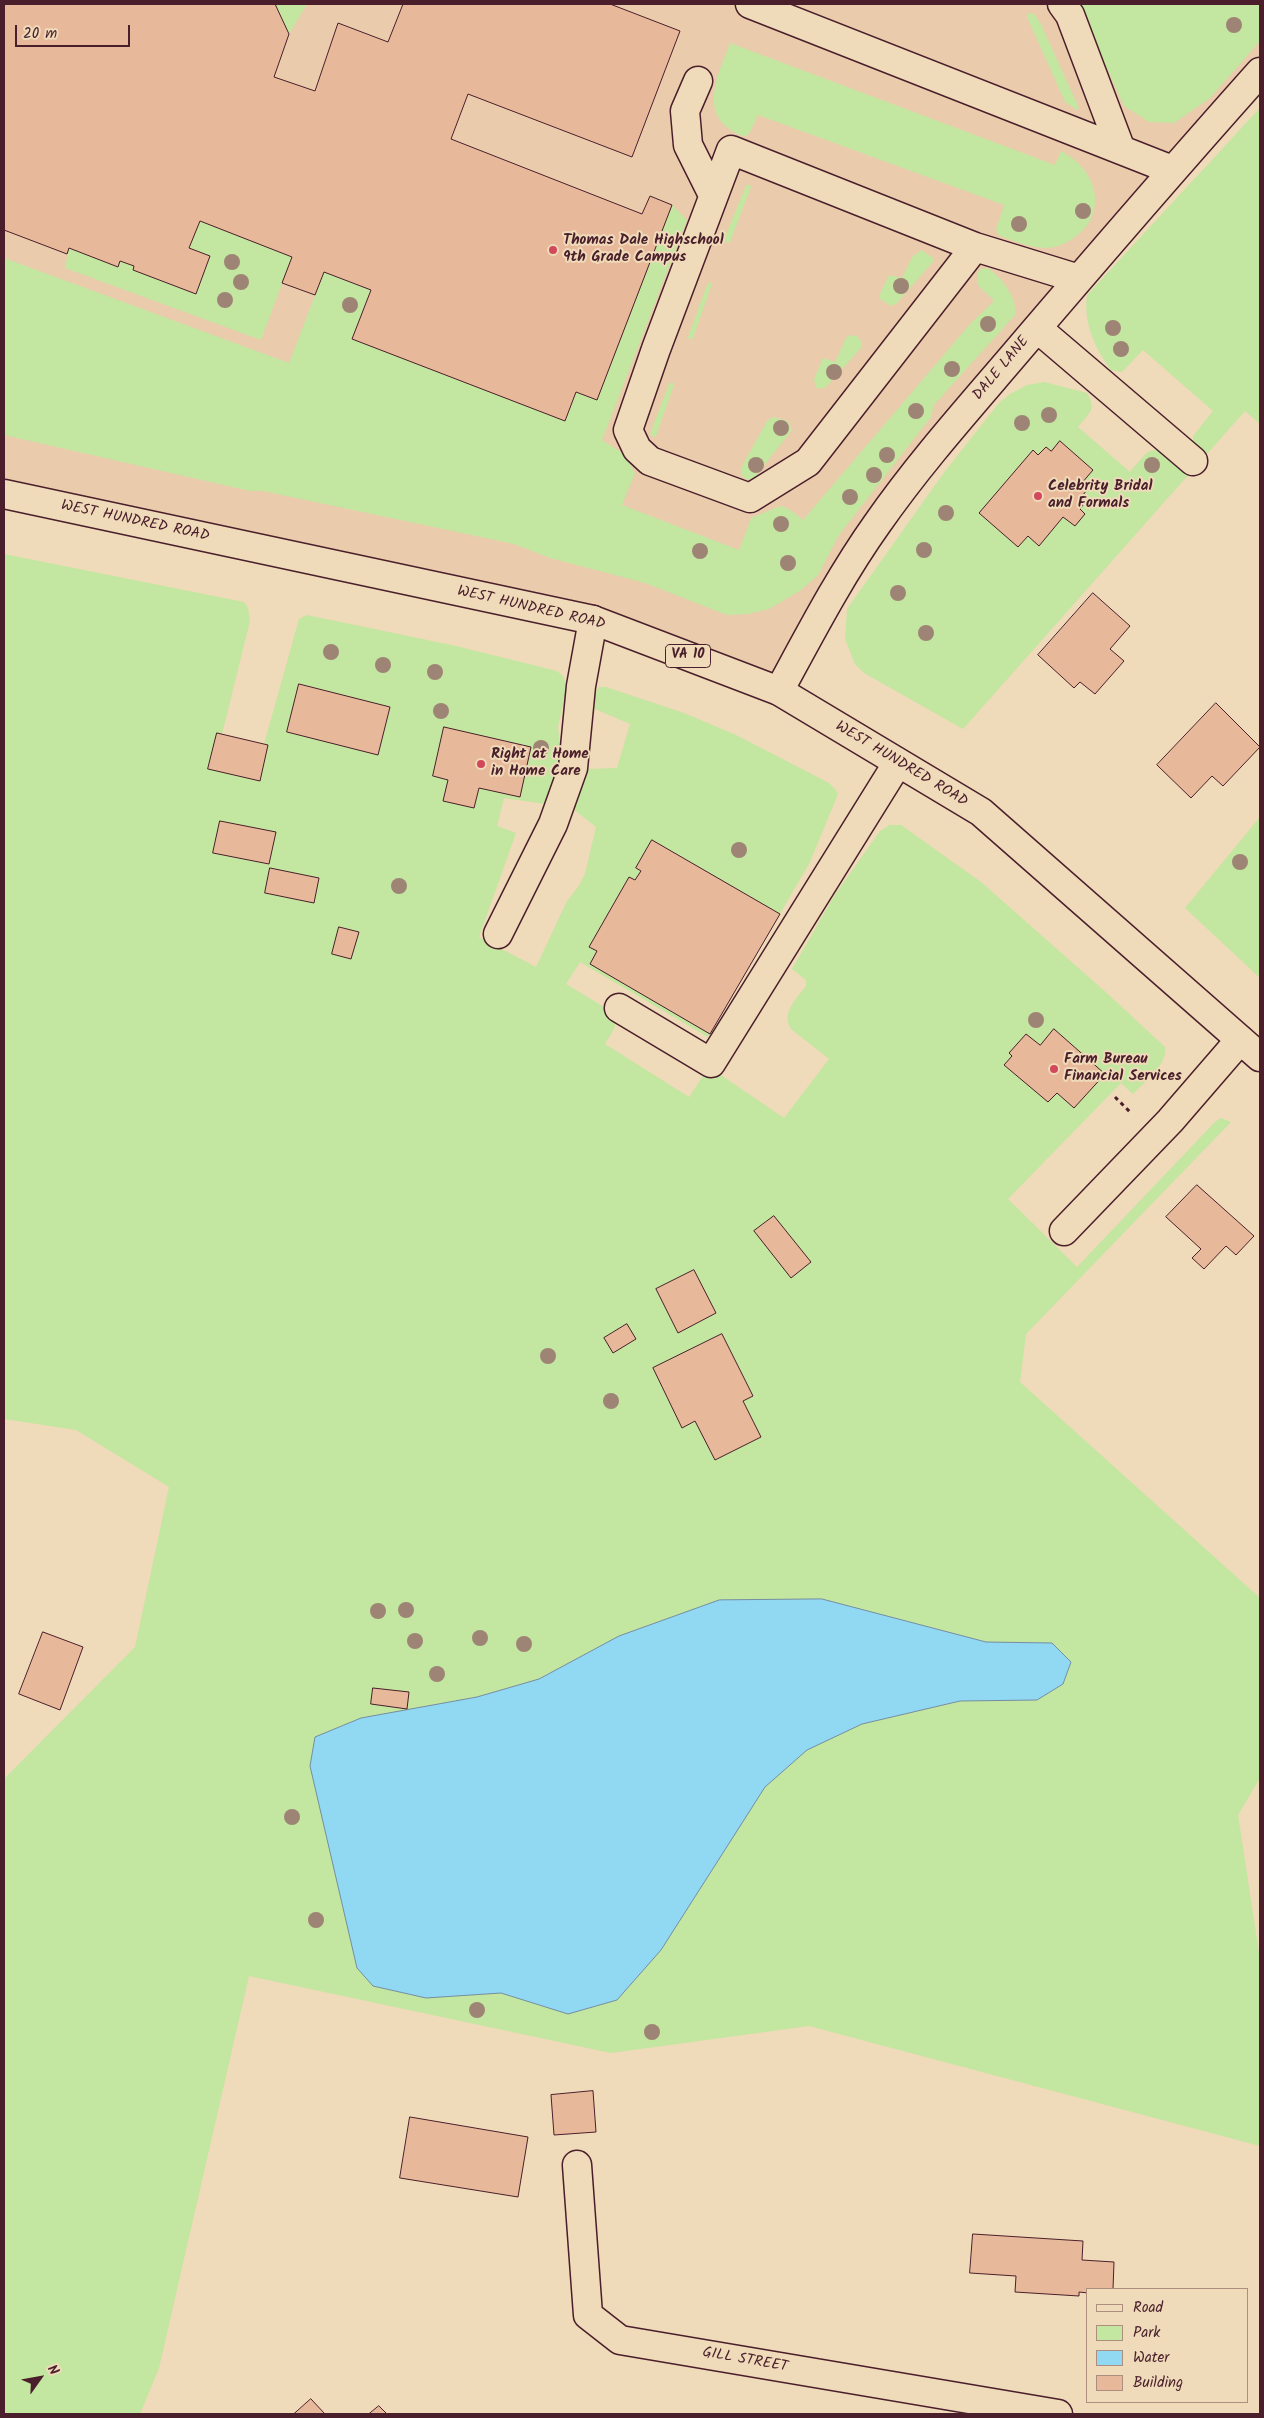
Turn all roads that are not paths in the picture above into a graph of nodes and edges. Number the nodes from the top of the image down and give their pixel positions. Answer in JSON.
{"nodes":[{"id":1,"x":750,"y":4,"type":"edge"},
{"id":2,"x":1062,"y":4,"type":"edge"},
{"id":3,"x":1260,"y":72,"type":"edge"},
{"id":4,"x":698,"y":81,"type":"dead end"},
{"id":5,"x":1121,"y":150,"type":"junction"},
{"id":6,"x":1172,"y":170,"type":"junction"},
{"id":7,"x":713,"y":195,"type":"junction"},
{"id":8,"x":975,"y":247,"type":"junction"},
{"id":9,"x":1079,"y":279,"type":"junction"},
{"id":10,"x":1037,"y":328,"type":"junction"},
{"id":11,"x":1193,"y":461,"type":"dead end"},
{"id":12,"x":4,"y":494,"type":"edge"},
{"id":13,"x":593,"y":620,"type":"junction"},
{"id":14,"x":779,"y":691,"type":"junction"},
{"id":15,"x":898,"y":764,"type":"junction"},
{"id":16,"x":498,"y":934,"type":"dead end"},
{"id":17,"x":619,"y":1008,"type":"dead end"},
{"id":18,"x":1240,"y":1040,"type":"junction"},
{"id":19,"x":1260,"y":1057,"type":"edge"},
{"id":20,"x":1064,"y":1231,"type":"dead end"},
{"id":21,"x":577,"y":2166,"type":"dead end"},
{"id":22,"x":1058,"y":2414,"type":"edge"}],
"edges":[{"from":1,"to":5,"type":"street"},
{"from":2,"to":5,"type":"street"},
{"from":3,"to":6,"type":"street","name":"DALE LANE"},
{"from":4,"to":7,"type":"street"},
{"from":5,"to":6,"type":"street"},
{"from":6,"to":9,"type":"street","name":"DALE LANE"},
{"from":7,"to":8,"type":"street"},
{"from":7,"to":8,"type":"street"},
{"from":8,"to":9,"type":"street"},
{"from":9,"to":10,"type":"street","name":"DALE LANE"},
{"from":10,"to":11,"type":"street"},
{"from":10,"to":14,"type":"street","name":"DALE LANE"},
{"from":12,"to":13,"type":"street","name":"WEST HUNDRED ROAD","number":"VA 10"},
{"from":13,"to":14,"type":"street","name":"WEST HUNDRED ROAD","number":"VA 10"},
{"from":13,"to":16,"type":"street"},
{"from":14,"to":15,"type":"street","name":"WEST HUNDRED ROAD","number":"VA 10"},
{"from":15,"to":17,"type":"street"},
{"from":15,"to":18,"type":"street","name":"WEST HUNDRED ROAD","number":"VA 10"},
{"from":18,"to":19,"type":"street","name":"WEST HUNDRED ROAD","number":"VA 10"},
{"from":18,"to":20,"type":"street"},
{"from":21,"to":22,"type":"street","name":"GILL STREET"}]}
